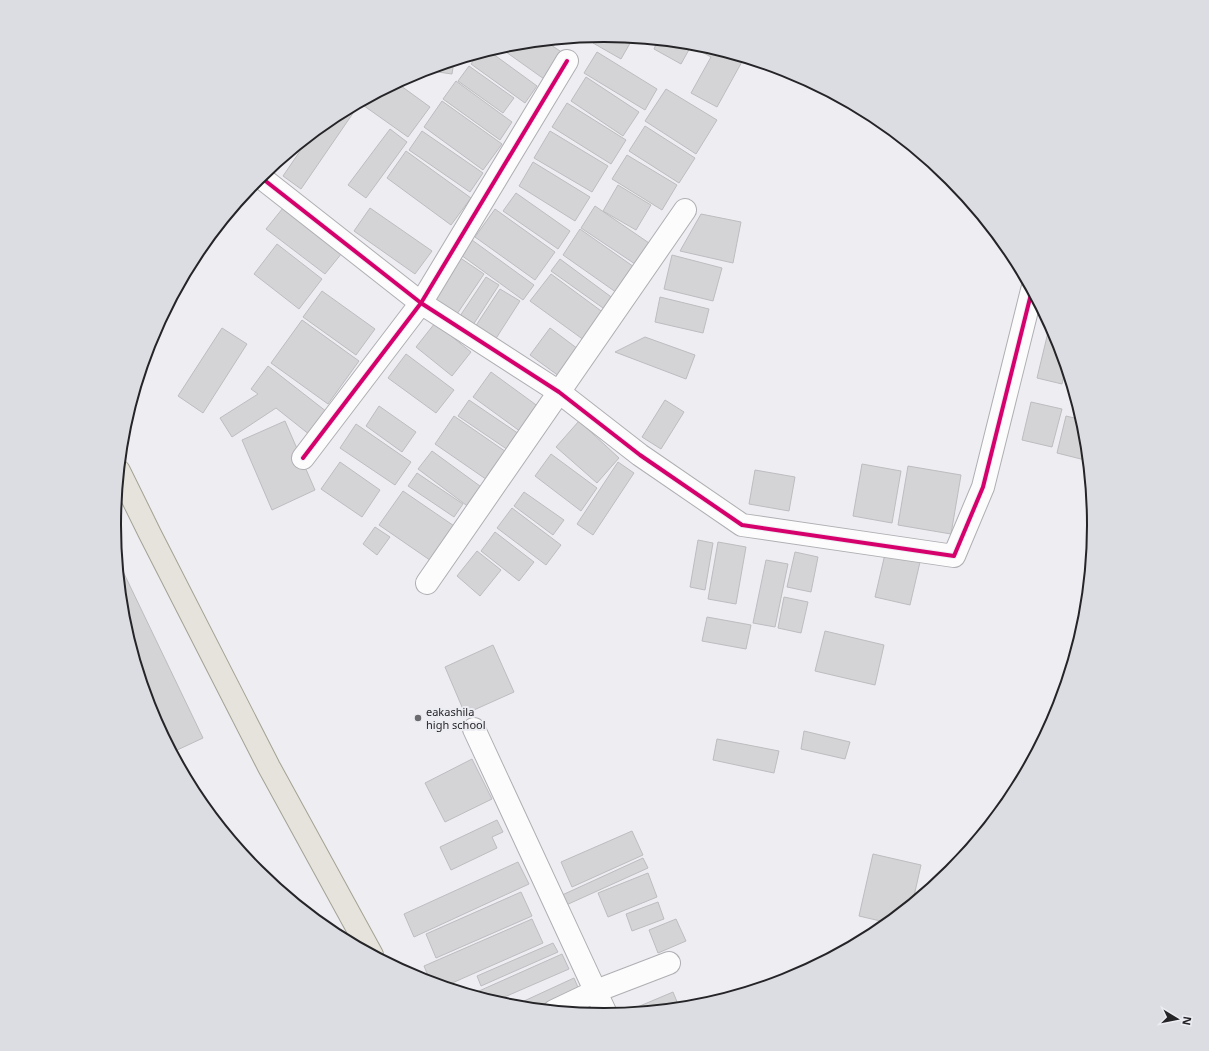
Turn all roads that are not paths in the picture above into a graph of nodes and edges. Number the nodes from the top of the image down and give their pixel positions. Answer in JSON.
{"nodes":[{"id":1,"x":567,"y":61,"type":"dead end"},
{"id":2,"x":266,"y":181,"type":"edge"},
{"id":3,"x":685,"y":210,"type":"dead end"},
{"id":4,"x":1030,"y":297,"type":"edge"},
{"id":5,"x":421,"y":303,"type":"junction"},
{"id":6,"x":559,"y":392,"type":"junction"},
{"id":7,"x":303,"y":458,"type":"dead end"},
{"id":8,"x":123,"y":480,"type":"edge"},
{"id":9,"x":427,"y":583,"type":"dead end"},
{"id":10,"x":474,"y":729,"type":"dead end"},
{"id":11,"x":367,"y":946,"type":"edge"},
{"id":12,"x":669,"y":963,"type":"dead end"},
{"id":13,"x":596,"y":991,"type":"junction"},
{"id":14,"x":562,"y":1007,"type":"edge"},
{"id":15,"x":604,"y":1009,"type":"edge"}],
"edges":[{"from":1,"to":5,"type":"street"},
{"from":2,"to":5,"type":"street"},
{"from":3,"to":6,"type":"street"},
{"from":4,"to":6,"type":"street"},
{"from":5,"to":6,"type":"street"},
{"from":5,"to":7,"type":"street"},
{"from":6,"to":9,"type":"street"},
{"from":8,"to":11,"type":"main road"},
{"from":10,"to":13,"type":"street"},
{"from":12,"to":13,"type":"street"},
{"from":13,"to":14,"type":"street"},
{"from":13,"to":15,"type":"street"}]}
